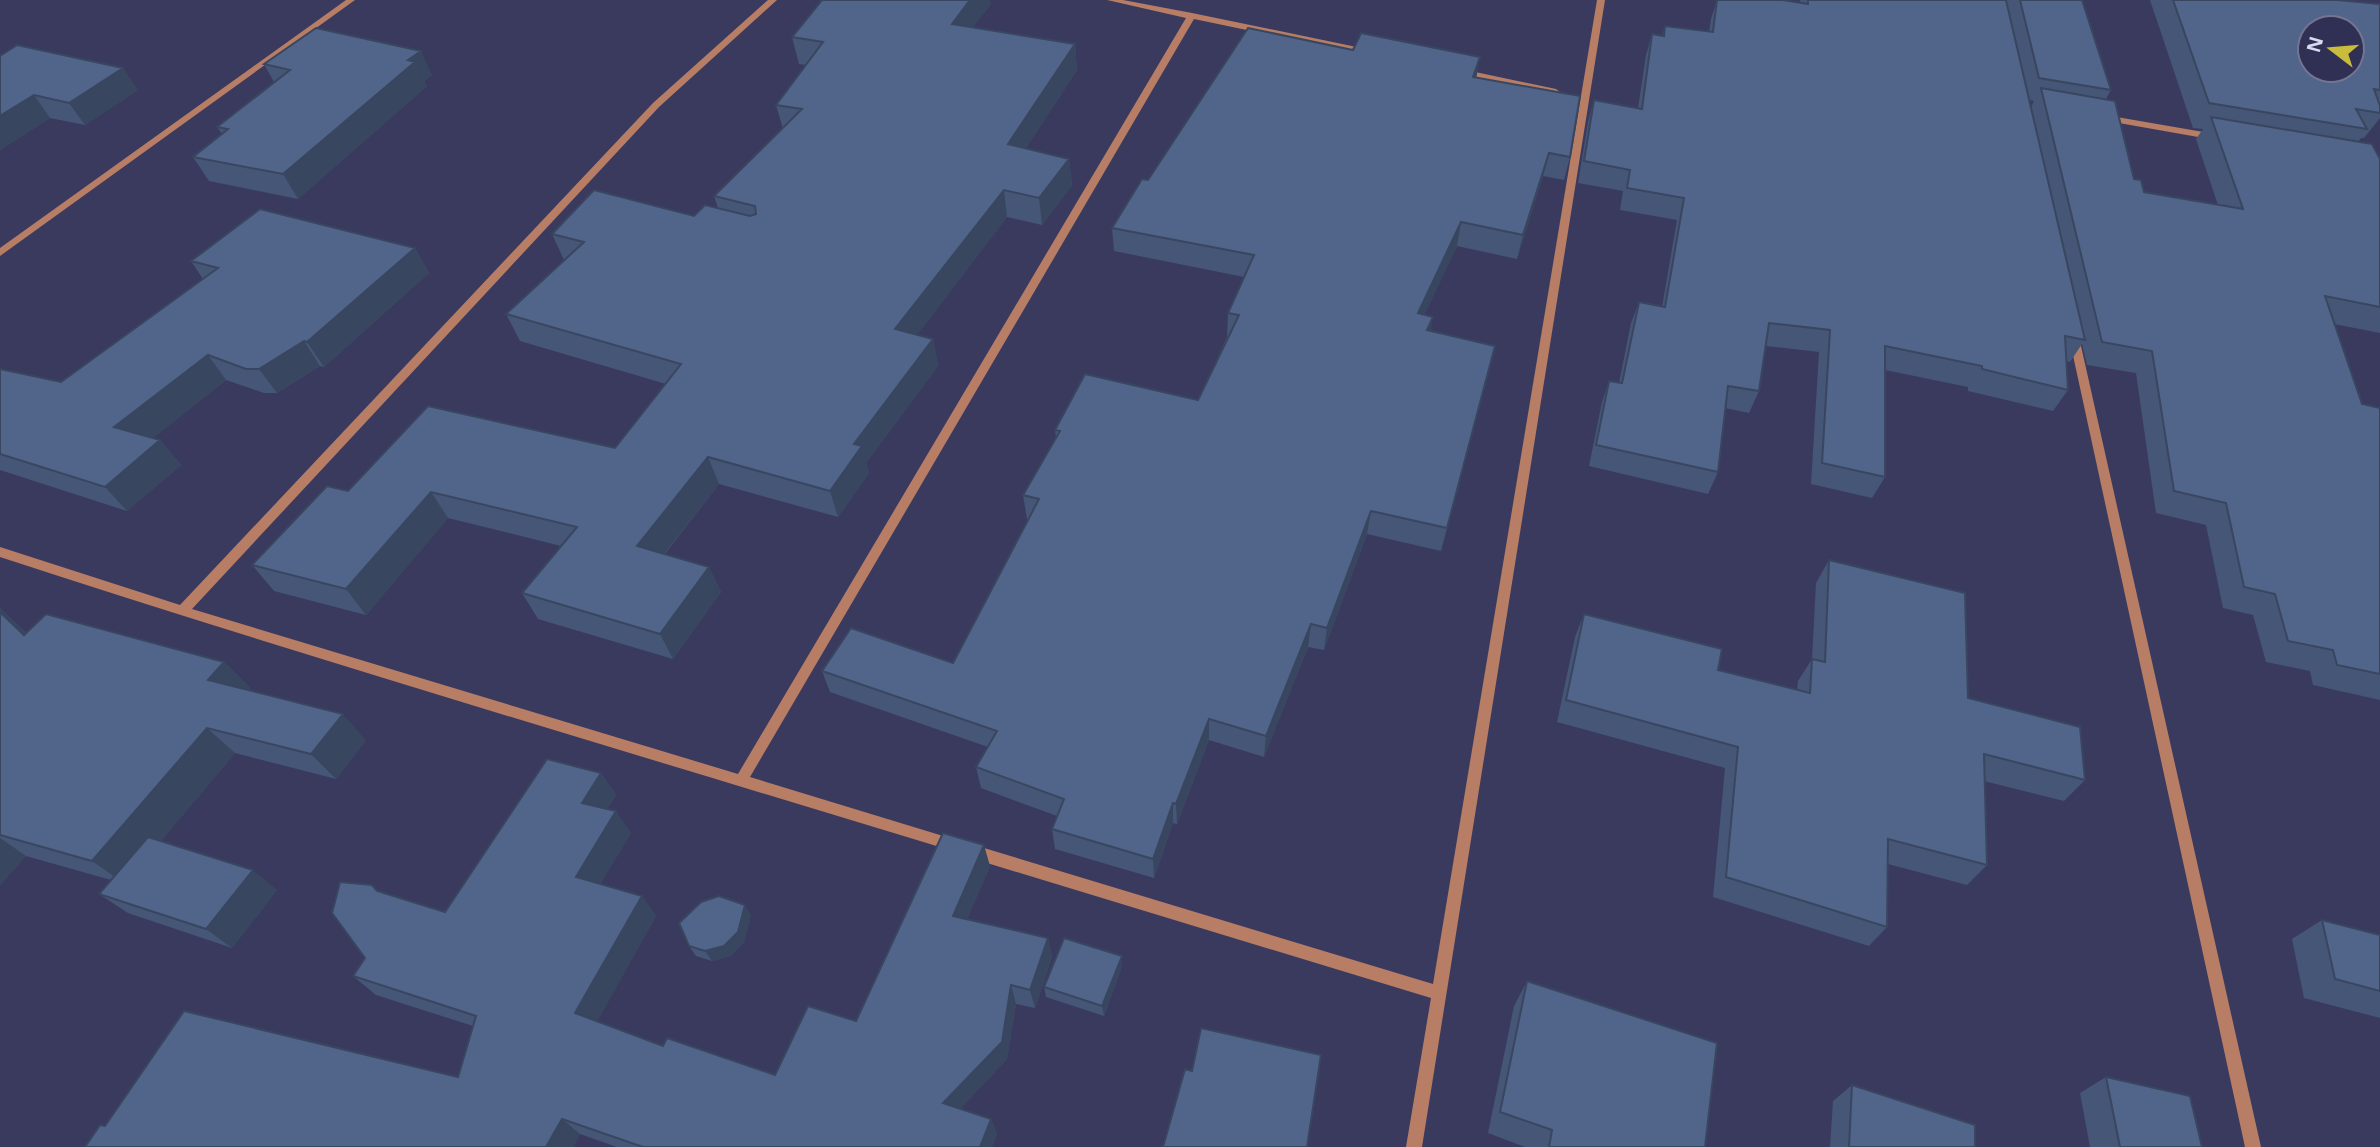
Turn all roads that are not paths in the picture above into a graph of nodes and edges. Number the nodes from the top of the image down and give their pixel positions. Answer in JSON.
{"nodes":[{"id":1,"x":351,"y":0,"type":"edge"},
{"id":2,"x":773,"y":0,"type":"edge"},
{"id":3,"x":1111,"y":0,"type":"edge"},
{"id":4,"x":1601,"y":0,"type":"edge"},
{"id":5,"x":1192,"y":15,"type":"junction"},
{"id":6,"x":1382,"y":55,"type":"edge"},
{"id":7,"x":1450,"y":70,"type":"edge"},
{"id":8,"x":1586,"y":98,"type":"junction"},
{"id":9,"x":2091,"y":116,"type":"edge"},
{"id":10,"x":2229,"y":139,"type":"edge"},
{"id":11,"x":572,"y":195,"type":"junction"},
{"id":12,"x":585,"y":198,"type":"edge"},
{"id":13,"x":0,"y":253,"type":"edge"},
{"id":14,"x":2070,"y":321,"type":"edge"},
{"id":15,"x":0,"y":552,"type":"edge"},
{"id":16,"x":182,"y":611,"type":"junction"},
{"id":17,"x":741,"y":781,"type":"junction"},
{"id":18,"x":1438,"y":993,"type":"junction"},
{"id":19,"x":1414,"y":1147,"type":"edge"},
{"id":20,"x":2253,"y":1147,"type":"edge"}],
"edges":[{"from":1,"to":13,"type":"street"},
{"from":2,"to":11,"type":"street"},
{"from":3,"to":5,"type":"street"},
{"from":4,"to":8,"type":"street"},
{"from":5,"to":6,"type":"street"},
{"from":5,"to":17,"type":"street"},
{"from":7,"to":8,"type":"street"},
{"from":8,"to":18,"type":"street"},
{"from":9,"to":10,"type":"street"},
{"from":11,"to":12,"type":"street"},
{"from":11,"to":16,"type":"street"},
{"from":14,"to":20,"type":"street"},
{"from":15,"to":16,"type":"street"},
{"from":16,"to":17,"type":"street"},
{"from":17,"to":18,"type":"street"},
{"from":18,"to":19,"type":"street"}]}
